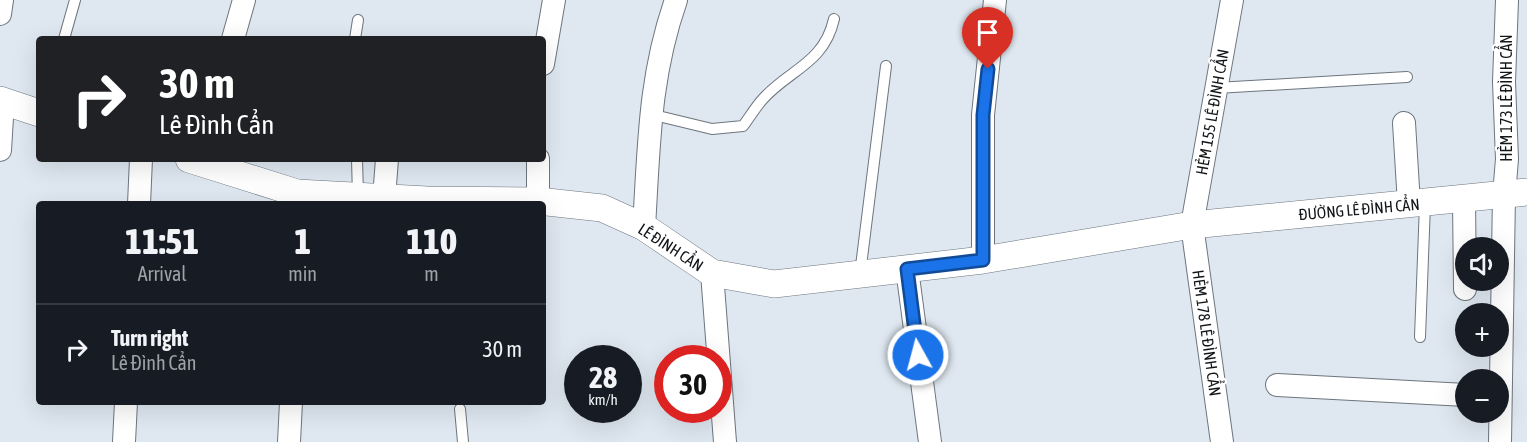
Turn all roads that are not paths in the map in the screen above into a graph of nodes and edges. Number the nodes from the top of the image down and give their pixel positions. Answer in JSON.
{"nodes":[{"id":1,"x":2,"y":0,"type":"edge"},
{"id":2,"x":75,"y":0,"type":"edge"},
{"id":3,"x":244,"y":0,"type":"edge"},
{"id":4,"x":554,"y":0,"type":"edge"},
{"id":5,"x":676,"y":0,"type":"edge"},
{"id":6,"x":994,"y":0,"type":"edge"},
{"id":7,"x":1232,"y":0,"type":"edge"},
{"id":8,"x":1507,"y":0,"type":"edge"},
{"id":9,"x":0,"y":14,"type":"edge"},
{"id":10,"x":834,"y":19,"type":"dead end"},
{"id":11,"x":358,"y":20,"type":"dead end"},
{"id":12,"x":65,"y":36,"type":"edge"},
{"id":13,"x":234,"y":36,"type":"edge"},
{"id":14,"x":355,"y":36,"type":"edge"},
{"id":15,"x":546,"y":47,"type":"edge"},
{"id":16,"x":886,"y":66,"type":"dead end"},
{"id":17,"x":1407,"y":77,"type":"dead end"},
{"id":18,"x":1216,"y":88,"type":"junction"},
{"id":19,"x":2,"y":101,"type":"edge"},
{"id":20,"x":36,"y":112,"type":"edge"},
{"id":21,"x":650,"y":114,"type":"junction"},
{"id":22,"x":1404,"y":123,"type":"dead end"},
{"id":23,"x":0,"y":150,"type":"edge"},
{"id":24,"x":141,"y":162,"type":"edge"},
{"id":25,"x":200,"y":162,"type":"edge"},
{"id":26,"x":359,"y":162,"type":"edge"},
{"id":27,"x":387,"y":162,"type":"edge"},
{"id":28,"x":537,"y":162,"type":"edge"},
{"id":29,"x":1515,"y":194,"type":"edge"},
{"id":30,"x":297,"y":198,"type":"edge"},
{"id":31,"x":384,"y":199,"type":"edge"},
{"id":32,"x":1464,"y":199,"type":"junction"},
{"id":33,"x":139,"y":201,"type":"edge"},
{"id":34,"x":538,"y":201,"type":"joint"},
{"id":35,"x":546,"y":202,"type":"edge"},
{"id":36,"x":1417,"y":204,"type":"junction"},
{"id":37,"x":1192,"y":225,"type":"junction"},
{"id":38,"x":644,"y":227,"type":"junction"},
{"id":39,"x":1464,"y":237,"type":"edge"},
{"id":40,"x":983,"y":260,"type":"junction"},
{"id":41,"x":907,"y":269,"type":"junction"},
{"id":42,"x":712,"y":273,"type":"junction"},
{"id":43,"x":860,"y":274,"type":"junction"},
{"id":44,"x":1420,"y":338,"type":"dead end"},
{"id":45,"x":1502,"y":369,"type":"edge"},
{"id":46,"x":1277,"y":385,"type":"dead end"},
{"id":47,"x":1455,"y":393,"type":"edge"},
{"id":48,"x":126,"y":405,"type":"edge"},
{"id":49,"x":291,"y":405,"type":"edge"},
{"id":50,"x":460,"y":409,"type":"dead end"},
{"id":51,"x":1500,"y":423,"type":"edge"},
{"id":52,"x":124,"y":442,"type":"edge"},
{"id":53,"x":289,"y":442,"type":"edge"},
{"id":54,"x":463,"y":442,"type":"edge"},
{"id":55,"x":725,"y":442,"type":"edge"},
{"id":56,"x":930,"y":442,"type":"edge"},
{"id":57,"x":1222,"y":442,"type":"edge"},
{"id":58,"x":1500,"y":442,"type":"edge"}],
"edges":[{"from":1,"to":9,"type":"street"},
{"from":2,"to":12,"type":"lane"},
{"from":3,"to":13,"type":"street"},
{"from":4,"to":15,"type":"street"},
{"from":5,"to":21,"type":"street"},
{"from":6,"to":40,"type":"street"},
{"from":7,"to":18,"type":"street","name":"HẺM 155 LÊ ĐÌNH CẨN"},
{"from":8,"to":29,"type":"street","name":"HẺM 173 LÊ ĐÌNH CẨN"},
{"from":10,"to":21,"type":"lane"},
{"from":11,"to":14,"type":"lane"},
{"from":16,"to":43,"type":"lane"},
{"from":17,"to":18,"type":"lane"},
{"from":18,"to":37,"type":"street","name":"HẺM 155 LÊ ĐÌNH CẨN"},
{"from":19,"to":20,"type":"street"},
{"from":19,"to":23,"type":"street"},
{"from":21,"to":38,"type":"street"},
{"from":22,"to":36,"type":"street"},
{"from":24,"to":33,"type":"street"},
{"from":25,"to":30,"type":"street","name":"LÊ ĐÌNH CẨN"},
{"from":26,"to":31,"type":"lane"},
{"from":27,"to":31,"type":"street"},
{"from":28,"to":34,"type":"street"},
{"from":29,"to":32,"type":"street","name":"ĐƯỜNG LÊ ĐÌNH CẨN"},
{"from":29,"to":45,"type":"street","name":"HẺM 173 LÊ ĐÌNH CẨN"},
{"from":30,"to":31,"type":"street","name":"LÊ ĐÌNH CẨN"},
{"from":31,"to":34,"type":"street","name":"LÊ ĐÌNH CẨN"},
{"from":32,"to":36,"type":"street","name":"ĐƯỜNG LÊ ĐÌNH CẨN"},
{"from":32,"to":39,"type":"street"},
{"from":35,"to":38,"type":"street","name":"LÊ ĐÌNH CẨN"},
{"from":36,"to":37,"type":"street","name":"ĐƯỜNG LÊ ĐÌNH CẨN"},
{"from":36,"to":44,"type":"lane"},
{"from":37,"to":40,"type":"street","name":"LÊ ĐÌNH CẨN"},
{"from":37,"to":57,"type":"street","name":"HẺM 178 LÊ ĐÌNH CẨN"},
{"from":38,"to":42,"type":"street","name":"LÊ ĐÌNH CẨN"},
{"from":40,"to":41,"type":"street","name":"LÊ ĐÌNH CẨN"},
{"from":41,"to":43,"type":"street","name":"LÊ ĐÌNH CẨN"},
{"from":41,"to":56,"type":"street"},
{"from":42,"to":43,"type":"street","name":"LÊ ĐÌNH CẨN"},
{"from":42,"to":55,"type":"street"},
{"from":46,"to":47,"type":"street"},
{"from":48,"to":52,"type":"street"},
{"from":49,"to":53,"type":"street"},
{"from":50,"to":54,"type":"lane"},
{"from":51,"to":58,"type":"street","name":"HẺM 173 LÊ ĐÌNH CẨN"}]}
